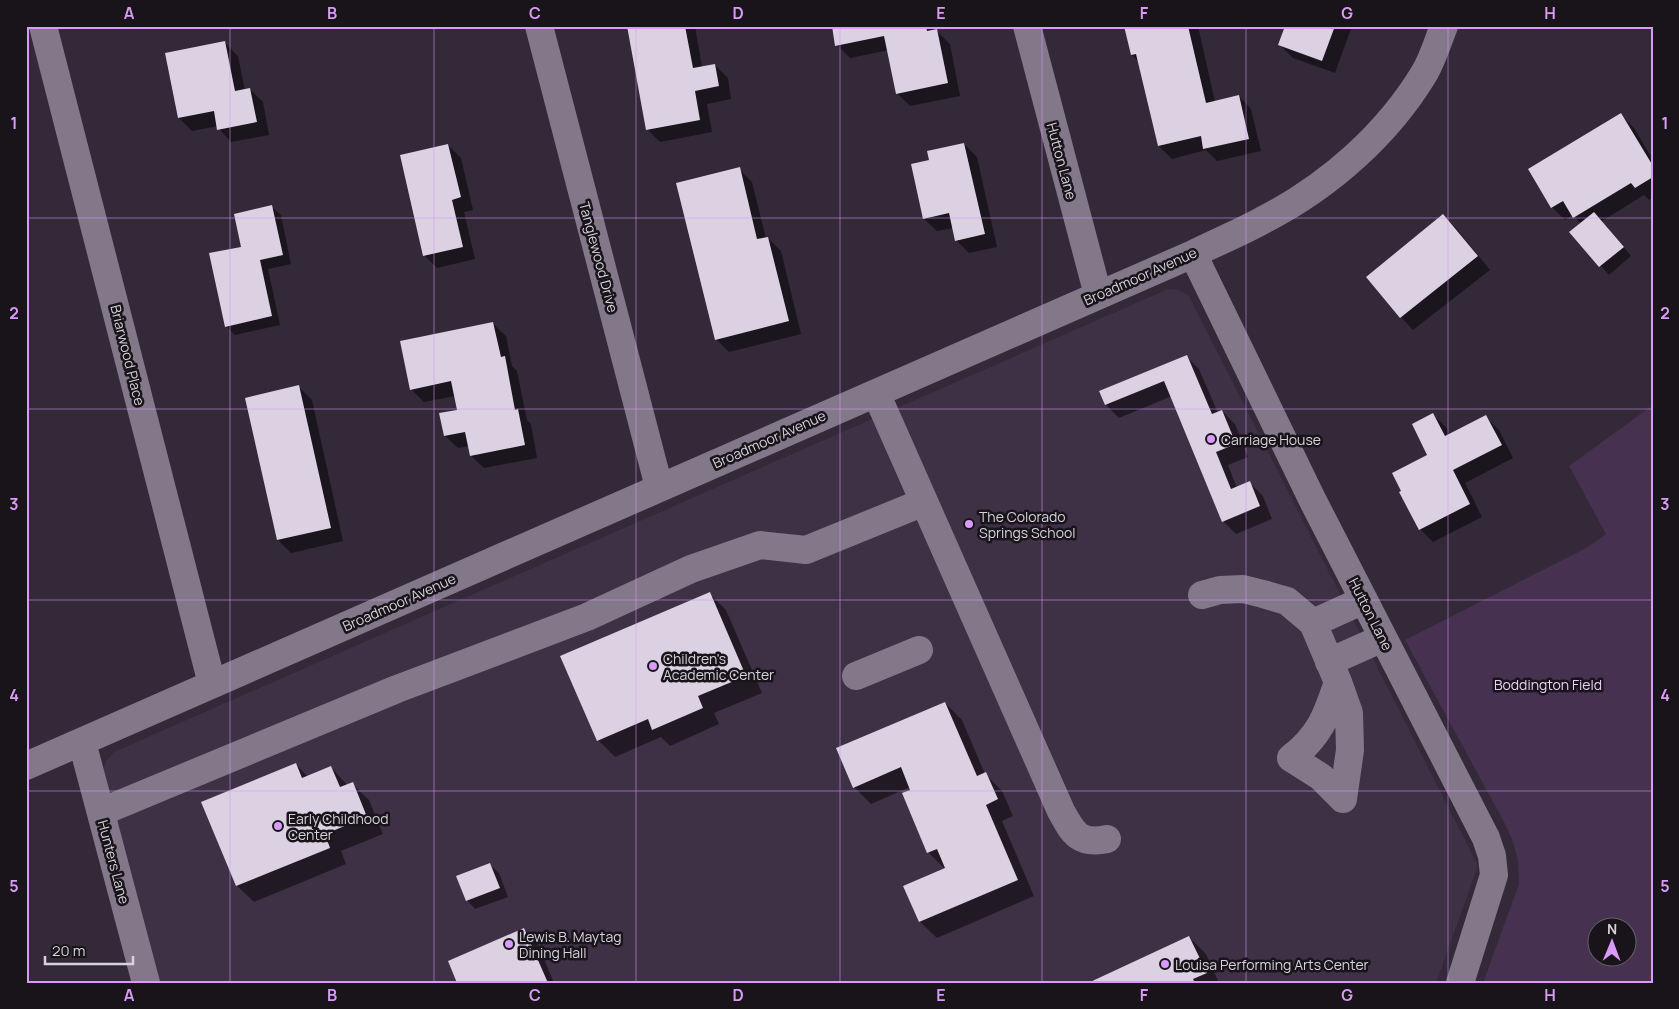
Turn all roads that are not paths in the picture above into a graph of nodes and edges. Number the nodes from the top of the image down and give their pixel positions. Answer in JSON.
{"nodes":[{"id":1,"x":43,"y":26,"type":"edge"},
{"id":2,"x":539,"y":26,"type":"edge"},
{"id":3,"x":1027,"y":26,"type":"edge"},
{"id":4,"x":1444,"y":26,"type":"edge"},
{"id":5,"x":1193,"y":254,"type":"junction"},
{"id":6,"x":1098,"y":295,"type":"junction"},
{"id":7,"x":876,"y":393,"type":"junction"},
{"id":8,"x":658,"y":487,"type":"junction"},
{"id":9,"x":924,"y":502,"type":"junction"},
{"id":10,"x":1202,"y":595,"type":"dead end"},
{"id":11,"x":1364,"y":600,"type":"junction"},
{"id":12,"x":1313,"y":623,"type":"junction"},
{"id":13,"x":1383,"y":638,"type":"junction"},
{"id":14,"x":920,"y":650,"type":"dead end"},
{"id":15,"x":856,"y":676,"type":"dead end"},
{"id":16,"x":212,"y":684,"type":"junction"},
{"id":17,"x":82,"y":742,"type":"junction"},
{"id":18,"x":26,"y":766,"type":"edge"},
{"id":19,"x":101,"y":812,"type":"junction"},
{"id":20,"x":1107,"y":839,"type":"dead end"},
{"id":21,"x":146,"y":983,"type":"edge"},
{"id":22,"x":1460,"y":983,"type":"edge"}],
"edges":[{"from":1,"to":16,"type":"street","name":"Briarwood Place"},
{"from":2,"to":8,"type":"street","name":"Tanglewood Drive"},
{"from":3,"to":6,"type":"street","name":"Hutton Lane"},
{"from":4,"to":5,"type":"street","name":"Broadmoor Avenue"},
{"from":5,"to":6,"type":"street","name":"Broadmoor Avenue"},
{"from":5,"to":11,"type":"street","name":"Hutton Lane"},
{"from":6,"to":7,"type":"street","name":"Broadmoor Avenue"},
{"from":7,"to":8,"type":"street","name":"Broadmoor Avenue"},
{"from":7,"to":9,"type":"street"},
{"from":8,"to":16,"type":"street","name":"Broadmoor Avenue"},
{"from":9,"to":19,"type":"street"},
{"from":9,"to":20,"type":"street"},
{"from":10,"to":12,"type":"street"},
{"from":11,"to":12,"type":"street"},
{"from":11,"to":13,"type":"street","name":"Hutton Lane"},
{"from":12,"to":13,"type":"street"},
{"from":13,"to":22,"type":"street","name":"Hutton Lane"},
{"from":14,"to":15,"type":"street"},
{"from":16,"to":17,"type":"street","name":"Broadmoor Avenue"},
{"from":17,"to":18,"type":"street","name":"Broadmoor Avenue"},
{"from":17,"to":19,"type":"street","name":"Hunters Lane"},
{"from":19,"to":21,"type":"street","name":"Hunters Lane"}]}
